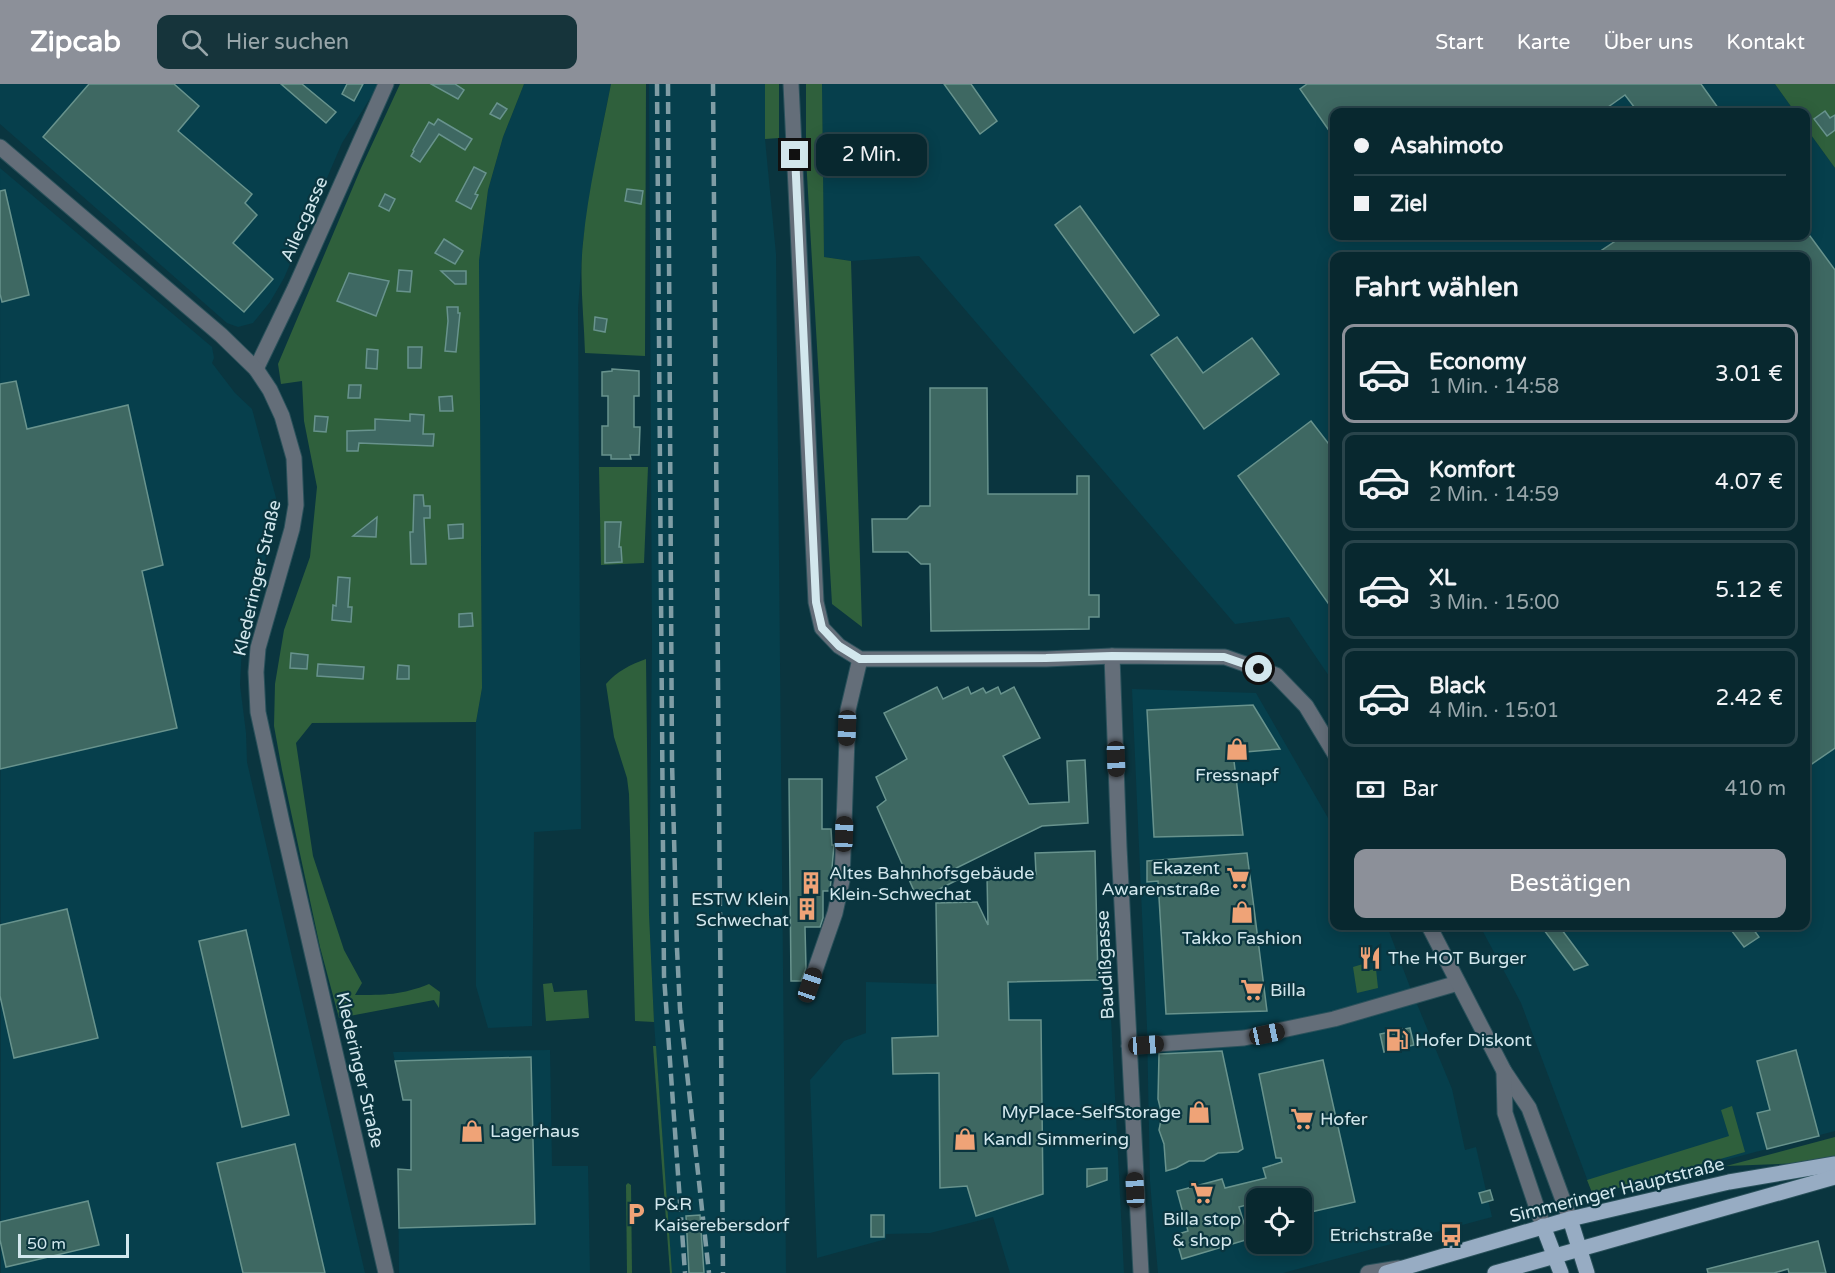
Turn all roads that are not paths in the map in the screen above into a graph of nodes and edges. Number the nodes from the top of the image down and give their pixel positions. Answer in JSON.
{"nodes":[{"id":1,"x":386,"y":84,"type":"edge"},
{"id":2,"x":791,"y":84,"type":"edge"},
{"id":3,"x":0,"y":147,"type":"edge"},
{"id":4,"x":256,"y":369,"type":"junction"},
{"id":5,"x":1112,"y":656,"type":"junction"},
{"id":6,"x":860,"y":659,"type":"junction"},
{"id":7,"x":1330,"y":746,"type":"edge"},
{"id":8,"x":1431,"y":930,"type":"edge"},
{"id":9,"x":1458,"y":983,"type":"junction"},
{"id":10,"x":810,"y":985,"type":"dead end"},
{"id":11,"x":1129,"y":1046,"type":"junction"},
{"id":12,"x":1504,"y":1071,"type":"junction"},
{"id":13,"x":1835,"y":1164,"type":"edge"},
{"id":14,"x":1835,"y":1176,"type":"edge"},
{"id":15,"x":1570,"y":1219,"type":"junction"},
{"id":16,"x":1543,"y":1226,"type":"junction"},
{"id":17,"x":1580,"y":1250,"type":"junction"},
{"id":18,"x":1554,"y":1258,"type":"junction"},
{"id":19,"x":1411,"y":1266,"type":"junction"},
{"id":20,"x":386,"y":1273,"type":"edge"},
{"id":21,"x":1141,"y":1273,"type":"edge"},
{"id":22,"x":1368,"y":1273,"type":"edge"},
{"id":23,"x":1386,"y":1273,"type":"edge"},
{"id":24,"x":1495,"y":1273,"type":"edge"},
{"id":25,"x":1561,"y":1273,"type":"edge"},
{"id":26,"x":1587,"y":1273,"type":"edge"}],
"edges":[{"from":1,"to":4,"type":"street","name":"Ailecgasse"},
{"from":2,"to":6,"type":"street"},
{"from":3,"to":4,"type":"street","name":"Klederinger Straße"},
{"from":4,"to":20,"type":"street","name":"Klederinger Straße"},
{"from":5,"to":6,"type":"street"},
{"from":5,"to":7,"type":"street"},
{"from":5,"to":11,"type":"street","name":"Baudißgasse"},
{"from":6,"to":10,"type":"street"},
{"from":8,"to":9,"type":"street"},
{"from":9,"to":11,"type":"street"},
{"from":9,"to":12,"type":"street"},
{"from":11,"to":21,"type":"street","name":"Baudißgasse"},
{"from":12,"to":15,"type":"street"},
{"from":12,"to":16,"type":"street"},
{"from":13,"to":15,"type":"main road","name":"Simmeringer Hauptstraße"},
{"from":14,"to":17,"type":"main road"},
{"from":15,"to":16,"type":"main road","name":"Simmeringer Hauptstraße"},
{"from":15,"to":17,"type":"main road"},
{"from":16,"to":18,"type":"main road"},
{"from":16,"to":19,"type":"main road","name":"Simmeringer Hauptstraße"},
{"from":17,"to":18,"type":"main road"},
{"from":17,"to":26,"type":"main road"},
{"from":18,"to":24,"type":"main road"},
{"from":18,"to":25,"type":"main road"},
{"from":19,"to":22,"type":"street","name":"Simmeringer Hauptstraße"},
{"from":19,"to":23,"type":"main road","name":"Simmeringer Hauptstraße"}]}
